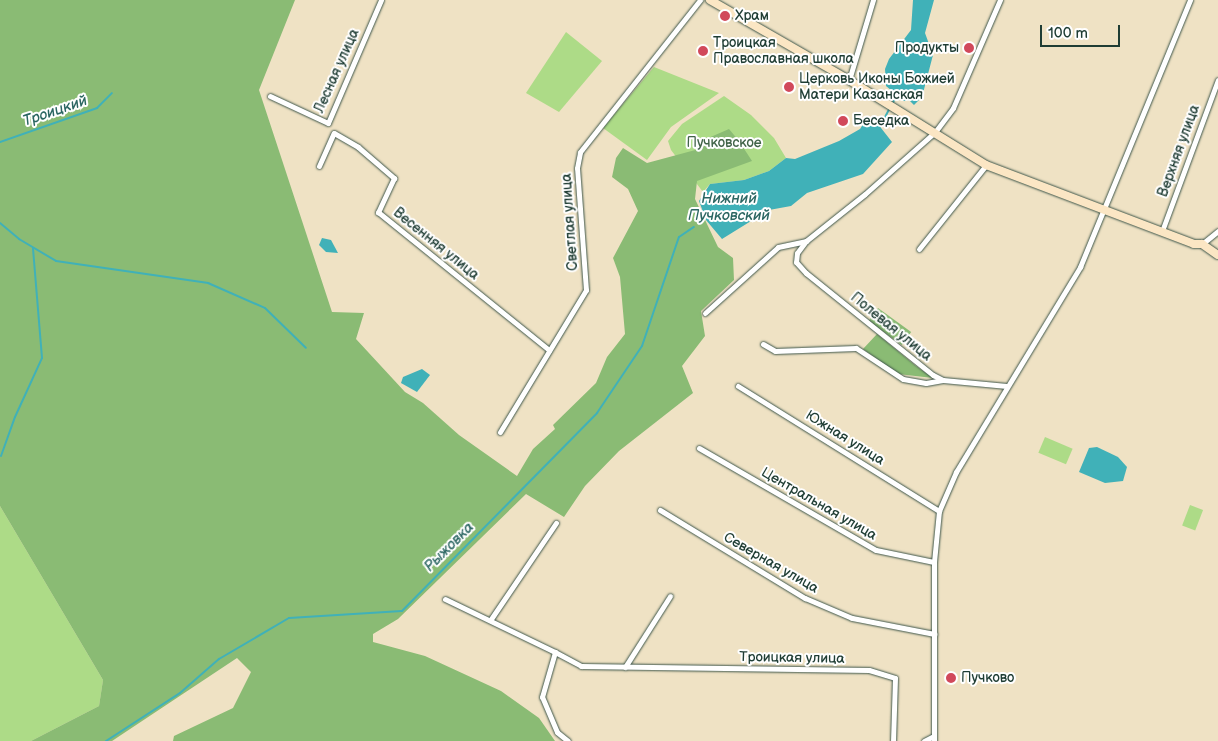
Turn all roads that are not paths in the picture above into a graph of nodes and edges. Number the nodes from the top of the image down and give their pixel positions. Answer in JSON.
{"nodes":[{"id":1,"x":381,"y":0,"type":"edge"},
{"id":2,"x":700,"y":0,"type":"edge"},
{"id":3,"x":710,"y":0,"type":"edge"},
{"id":4,"x":873,"y":0,"type":"edge"},
{"id":5,"x":1000,"y":0,"type":"edge"},
{"id":6,"x":1190,"y":0,"type":"edge"},
{"id":7,"x":849,"y":80,"type":"junction"},
{"id":8,"x":1218,"y":80,"type":"edge"},
{"id":9,"x":270,"y":96,"type":"dead end"},
{"id":10,"x":934,"y":132,"type":"junction"},
{"id":11,"x":986,"y":165,"type":"junction"},
{"id":12,"x":319,"y":166,"type":"dead end"},
{"id":13,"x":1106,"y":209,"type":"junction"},
{"id":14,"x":1162,"y":231,"type":"junction"},
{"id":15,"x":1218,"y":231,"type":"edge"},
{"id":16,"x":806,"y":241,"type":"junction"},
{"id":17,"x":1202,"y":244,"type":"junction"},
{"id":18,"x":919,"y":249,"type":"dead end"},
{"id":19,"x":1218,"y":255,"type":"edge"},
{"id":20,"x":706,"y":313,"type":"dead end"},
{"id":21,"x":763,"y":344,"type":"dead end"},
{"id":22,"x":549,"y":350,"type":"junction"},
{"id":23,"x":943,"y":380,"type":"junction"},
{"id":24,"x":738,"y":386,"type":"dead end"},
{"id":25,"x":1007,"y":386,"type":"junction"},
{"id":26,"x":500,"y":432,"type":"dead end"},
{"id":27,"x":699,"y":448,"type":"dead end"},
{"id":28,"x":660,"y":510,"type":"dead end"},
{"id":29,"x":939,"y":511,"type":"junction"},
{"id":30,"x":556,"y":522,"type":"dead end"},
{"id":31,"x":934,"y":562,"type":"junction"},
{"id":32,"x":670,"y":596,"type":"dead end"},
{"id":33,"x":445,"y":599,"type":"dead end"},
{"id":34,"x":491,"y":619,"type":"junction"},
{"id":35,"x":934,"y":634,"type":"junction"},
{"id":36,"x":555,"y":652,"type":"junction"},
{"id":37,"x":625,"y":667,"type":"junction"},
{"id":38,"x":934,"y":738,"type":"edge"},
{"id":39,"x":568,"y":741,"type":"edge"},
{"id":40,"x":894,"y":741,"type":"edge"},
{"id":41,"x":924,"y":741,"type":"edge"}],
"edges":[{"from":1,"to":9,"type":"street","name":"Лесная улица"},
{"from":2,"to":22,"type":"street","name":"Светлая улица"},
{"from":3,"to":7,"type":"street"},
{"from":4,"to":7,"type":"street"},
{"from":5,"to":10,"type":"street"},
{"from":6,"to":13,"type":"street"},
{"from":7,"to":10,"type":"street"},
{"from":8,"to":14,"type":"street","name":"Верхняя улица"},
{"from":10,"to":11,"type":"street"},
{"from":10,"to":16,"type":"street"},
{"from":11,"to":13,"type":"street"},
{"from":11,"to":18,"type":"street"},
{"from":12,"to":22,"type":"street","name":"Весенняя улица"},
{"from":13,"to":14,"type":"street"},
{"from":13,"to":25,"type":"street"},
{"from":14,"to":17,"type":"street"},
{"from":15,"to":17,"type":"street"},
{"from":16,"to":20,"type":"street"},
{"from":16,"to":23,"type":"street","name":"Полевая улица"},
{"from":17,"to":19,"type":"street"},
{"from":21,"to":23,"type":"street"},
{"from":22,"to":26,"type":"street","name":"Светлая улица"},
{"from":23,"to":25,"type":"street"},
{"from":24,"to":29,"type":"street","name":"Южная улица"},
{"from":25,"to":29,"type":"street"},
{"from":27,"to":31,"type":"street","name":"Центральная улица"},
{"from":28,"to":35,"type":"street","name":"Северная улица"},
{"from":29,"to":31,"type":"street"},
{"from":30,"to":34,"type":"street"},
{"from":31,"to":35,"type":"street"},
{"from":32,"to":37,"type":"street"},
{"from":33,"to":34,"type":"street","name":"Троицкая улица"},
{"from":34,"to":36,"type":"street","name":"Троицкая улица"},
{"from":35,"to":38,"type":"street"},
{"from":36,"to":37,"type":"street","name":"Троицкая улица"},
{"from":36,"to":39,"type":"street"},
{"from":37,"to":40,"type":"street","name":"Троицкая улица"},
{"from":38,"to":41,"type":"street"}]}
